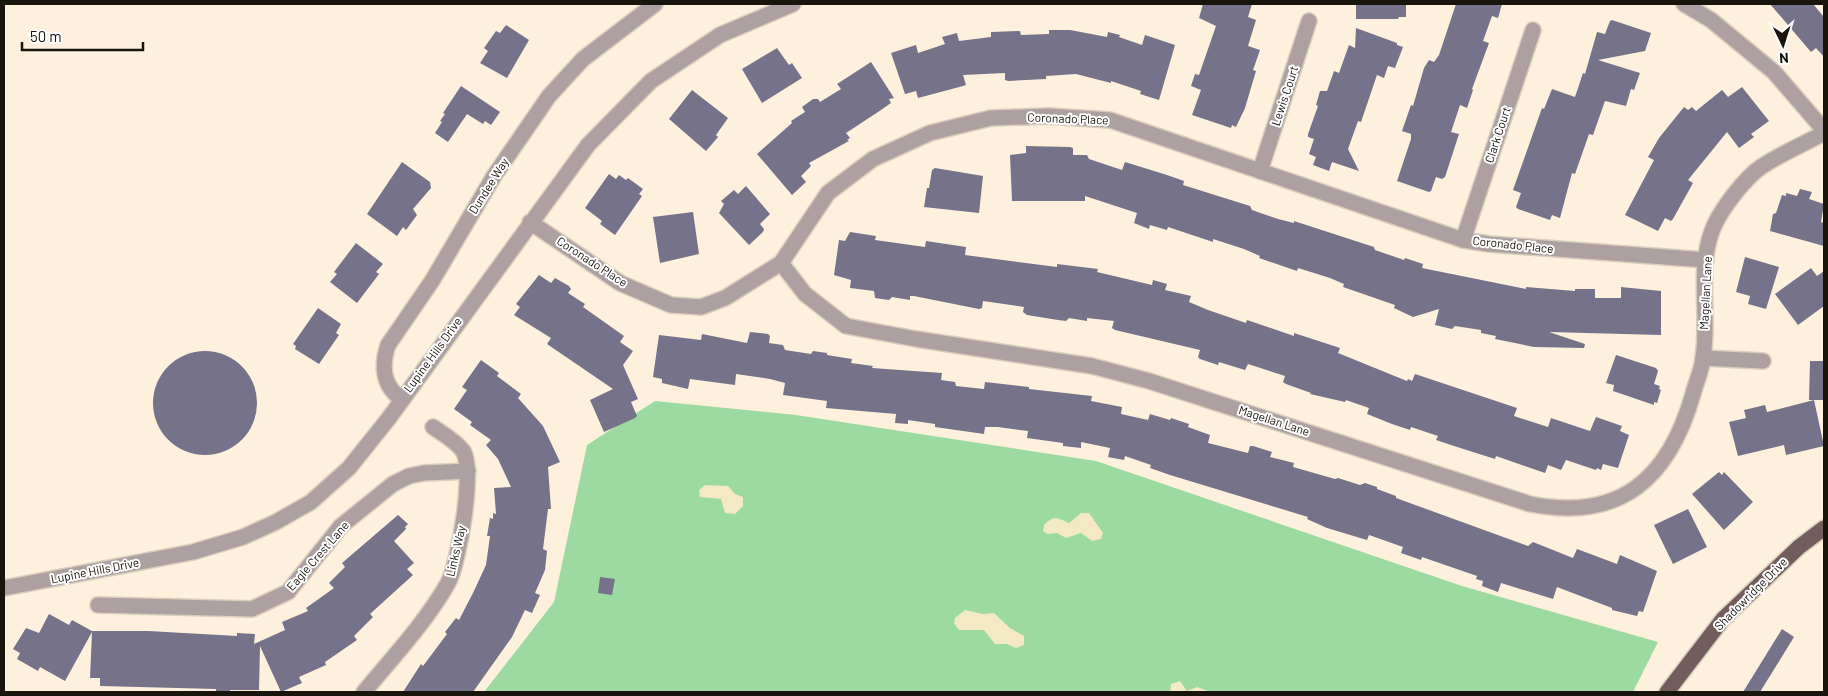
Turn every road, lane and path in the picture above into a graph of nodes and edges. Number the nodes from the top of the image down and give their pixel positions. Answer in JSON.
{"nodes":[{"id":1,"x":655,"y":4,"type":"edge"},
{"id":2,"x":793,"y":4,"type":"edge"},
{"id":3,"x":1685,"y":4,"type":"edge"},
{"id":4,"x":1310,"y":20,"type":"dead end"},
{"id":5,"x":1533,"y":30,"type":"dead end"},
{"id":6,"x":1824,"y":132,"type":"edge"},
{"id":7,"x":1260,"y":170,"type":"junction"},
{"id":8,"x":530,"y":222,"type":"junction"},
{"id":9,"x":1463,"y":240,"type":"junction"},
{"id":10,"x":1706,"y":260,"type":"junction"},
{"id":11,"x":781,"y":263,"type":"junction"},
{"id":12,"x":1703,"y":358,"type":"junction"},
{"id":13,"x":1763,"y":361,"type":"dead end"},
{"id":14,"x":402,"y":399,"type":"junction"},
{"id":15,"x":433,"y":427,"type":"dead end"},
{"id":16,"x":468,"y":471,"type":"junction"},
{"id":17,"x":1824,"y":528,"type":"edge"},
{"id":18,"x":4,"y":588,"type":"edge"},
{"id":19,"x":98,"y":605,"type":"dead end"},
{"id":20,"x":364,"y":692,"type":"edge"},
{"id":21,"x":1666,"y":692,"type":"edge"}],
"edges":[{"from":1,"to":14,"type":"street","name":"Dundee Way"},
{"from":2,"to":8,"type":"street","name":"Lupine Hills Drive"},
{"from":3,"to":6,"type":"street"},
{"from":4,"to":7,"type":"street","name":"Lewis Court"},
{"from":5,"to":9,"type":"street","name":"Clark Court"},
{"from":6,"to":10,"type":"street","name":"Magellan Lane"},
{"from":7,"to":9,"type":"street","name":"Coronado Place"},
{"from":7,"to":11,"type":"street","name":"Coronado Place"},
{"from":8,"to":11,"type":"street","name":"Coronado Place"},
{"from":8,"to":14,"type":"street","name":"Lupine Hills Drive"},
{"from":9,"to":10,"type":"street","name":"Coronado Place"},
{"from":10,"to":12,"type":"street","name":"Magellan Lane"},
{"from":11,"to":12,"type":"street","name":"Magellan Lane"},
{"from":12,"to":13,"type":"street"},
{"from":14,"to":18,"type":"street","name":"Lupine Hills Drive"},
{"from":15,"to":16,"type":"street","name":"Links Way"},
{"from":16,"to":19,"type":"street","name":"Eagle Crest Lane"},
{"from":16,"to":20,"type":"street","name":"Links Way"},
{"from":17,"to":21,"type":"main road","name":"Shadowridge Drive"}]}
